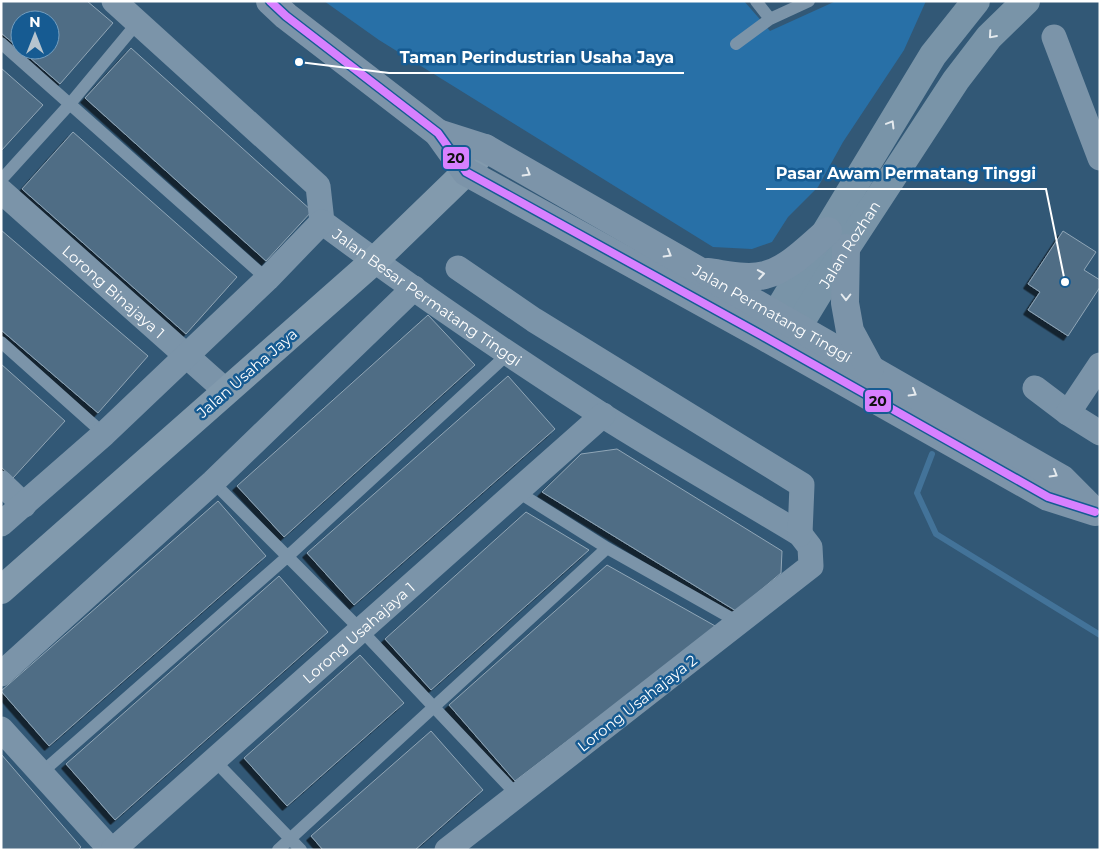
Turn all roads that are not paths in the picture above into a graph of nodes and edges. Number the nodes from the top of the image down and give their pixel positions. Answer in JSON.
{"nodes":[{"id":1,"x":114,"y":1,"type":"edge"},
{"id":2,"x":270,"y":1,"type":"edge"},
{"id":3,"x":756,"y":1,"type":"edge"},
{"id":4,"x":809,"y":1,"type":"edge"},
{"id":5,"x":1026,"y":1,"type":"edge"},
{"id":6,"x":973,"y":3,"type":"edge"},
{"id":7,"x":770,"y":19,"type":"junction"},
{"id":8,"x":138,"y":22,"type":"junction"},
{"id":9,"x":1054,"y":37,"type":"dead end"},
{"id":10,"x":1,"y":43,"type":"edge"},
{"id":11,"x":736,"y":44,"type":"dead end"},
{"id":12,"x":69,"y":105,"type":"junction"},
{"id":13,"x":438,"y":133,"type":"junction"},
{"id":14,"x":485,"y":148,"type":"junction"},
{"id":15,"x":1100,"y":158,"type":"edge"},
{"id":16,"x":466,"y":172,"type":"junction"},
{"id":17,"x":1,"y":180,"type":"edge"},
{"id":18,"x":1,"y":191,"type":"edge"},
{"id":19,"x":322,"y":222,"type":"junction"},
{"id":20,"x":837,"y":239,"type":"junction"},
{"id":21,"x":374,"y":261,"type":"junction"},
{"id":22,"x":458,"y":268,"type":"dead end"},
{"id":23,"x":695,"y":270,"type":"junction"},
{"id":24,"x":267,"y":279,"type":"junction"},
{"id":25,"x":414,"y":288,"type":"junction"},
{"id":26,"x":534,"y":320,"type":"junction"},
{"id":27,"x":781,"y":332,"type":"junction"},
{"id":28,"x":1,"y":342,"type":"edge"},
{"id":29,"x":509,"y":353,"type":"junction"},
{"id":30,"x":185,"y":356,"type":"junction"},
{"id":31,"x":1100,"y":365,"type":"edge"},
{"id":32,"x":870,"y":368,"type":"junction"},
{"id":33,"x":1034,"y":388,"type":"dead end"},
{"id":34,"x":226,"y":391,"type":"junction"},
{"id":35,"x":1068,"y":413,"type":"junction"},
{"id":36,"x":603,"y":415,"type":"junction"},
{"id":37,"x":1100,"y":433,"type":"edge"},
{"id":38,"x":104,"y":434,"type":"junction"},
{"id":39,"x":212,"y":482,"type":"junction"},
{"id":40,"x":1,"y":483,"type":"edge"},
{"id":41,"x":518,"y":492,"type":"junction"},
{"id":42,"x":24,"y":505,"type":"junction"},
{"id":43,"x":1097,"y":514,"type":"edge"},
{"id":44,"x":1,"y":524,"type":"edge"},
{"id":45,"x":805,"y":540,"type":"junction"},
{"id":46,"x":607,"y":548,"type":"junction"},
{"id":47,"x":287,"y":557,"type":"junction"},
{"id":48,"x":1,"y":590,"type":"edge"},
{"id":49,"x":740,"y":623,"type":"junction"},
{"id":50,"x":361,"y":630,"type":"junction"},
{"id":51,"x":1,"y":674,"type":"edge"},
{"id":52,"x":434,"y":707,"type":"junction"},
{"id":53,"x":1,"y":729,"type":"edge"},
{"id":54,"x":214,"y":760,"type":"junction"},
{"id":55,"x":41,"y":773,"type":"junction"},
{"id":56,"x":517,"y":795,"type":"junction"},
{"id":57,"x":291,"y":838,"type":"junction"},
{"id":58,"x":112,"y":850,"type":"edge"},
{"id":59,"x":278,"y":850,"type":"edge"},
{"id":60,"x":301,"y":850,"type":"edge"},
{"id":61,"x":447,"y":850,"type":"edge"}],
"edges":[{"from":1,"to":8,"type":"street","name":"Jalan Besar Permatang Tinggi"},
{"from":2,"to":13,"type":"highway","name":"Jalan Permatang Tinggi"},
{"from":3,"to":7,"type":"lane"},
{"from":4,"to":7,"type":"lane"},
{"from":5,"to":20,"type":"main road","name":"Jalan Rozhan","one_way":true},
{"from":20,"to":6,"type":"main road","name":"Jalan Rozhan","one_way":true},
{"from":7,"to":11,"type":"lane"},
{"from":8,"to":12,"type":"lane"},
{"from":8,"to":19,"type":"street","name":"Jalan Besar Permatang Tinggi"},
{"from":9,"to":15,"type":"street"},
{"from":10,"to":12,"type":"lane"},
{"from":12,"to":17,"type":"lane"},
{"from":12,"to":24,"type":"lane"},
{"from":13,"to":14,"type":"highway","name":"Jalan Permatang Tinggi"},
{"from":13,"to":16,"type":"highway","name":"Jalan Permatang Tinggi"},
{"from":14,"to":16,"type":"street","name":"Jalan Usaha Jaya"},
{"from":14,"to":23,"type":"highway","name":"Jalan Permatang Tinggi","one_way":true},
{"from":16,"to":21,"type":"street","name":"Jalan Usaha Jaya"},
{"from":16,"to":27,"type":"highway","name":"Jalan Permatang Tinggi"},
{"from":18,"to":30,"type":"street","name":"Lorong Binajaya 1"},
{"from":19,"to":21,"type":"street","name":"Jalan Besar Permatang Tinggi"},
{"from":19,"to":24,"type":"street"},
{"from":23,"to":20,"type":"highway","one_way":true},
{"from":20,"to":27,"type":"main road","name":"Jalan Rozhan"},
{"from":20,"to":32,"type":"highway","one_way":true},
{"from":21,"to":25,"type":"street","name":"Jalan Besar Permatang Tinggi"},
{"from":21,"to":34,"type":"street","name":"Jalan Usaha Jaya"},
{"from":22,"to":26,"type":"street"},
{"from":23,"to":27,"type":"highway","name":"Jalan Permatang Tinggi"},
{"from":24,"to":30,"type":"street"},
{"from":25,"to":29,"type":"street","name":"Jalan Besar Permatang Tinggi"},
{"from":25,"to":39,"type":"street"},
{"from":26,"to":29,"type":"street"},
{"from":26,"to":45,"type":"street"},
{"from":27,"to":32,"type":"highway","name":"Jalan Permatang Tinggi"},
{"from":27,"to":43,"type":"highway","name":"Jalan Permatang Tinggi"},
{"from":28,"to":38,"type":"lane"},
{"from":29,"to":36,"type":"street","name":"Jalan Besar Permatang Tinggi"},
{"from":29,"to":47,"type":"lane"},
{"from":30,"to":34,"type":"street","name":"Lorong Binajaya 1"},
{"from":30,"to":38,"type":"street"},
{"from":31,"to":35,"type":"street"},
{"from":32,"to":43,"type":"highway","name":"Jalan Permatang Tinggi","one_way":true},
{"from":33,"to":35,"type":"street"},
{"from":34,"to":48,"type":"street","name":"Jalan Usaha Jaya"},
{"from":35,"to":37,"type":"street"},
{"from":36,"to":41,"type":"street","name":"Lorong Usahajaya 1"},
{"from":36,"to":45,"type":"street","name":"Jalan Besar Permatang Tinggi"},
{"from":38,"to":42,"type":"street"},
{"from":39,"to":47,"type":"lane"},
{"from":39,"to":51,"type":"street"},
{"from":40,"to":42,"type":"street"},
{"from":41,"to":46,"type":"lane"},
{"from":41,"to":50,"type":"street","name":"Lorong Usahajaya 1"},
{"from":42,"to":44,"type":"street"},
{"from":45,"to":49,"type":"street","name":"Lorong Usahajaya 2"},
{"from":46,"to":49,"type":"lane"},
{"from":46,"to":52,"type":"lane"},
{"from":47,"to":50,"type":"lane"},
{"from":47,"to":55,"type":"lane"},
{"from":49,"to":56,"type":"street","name":"Lorong Usahajaya 2"},
{"from":50,"to":52,"type":"lane"},
{"from":50,"to":54,"type":"street","name":"Lorong Usahajaya 1"},
{"from":52,"to":56,"type":"lane"},
{"from":52,"to":57,"type":"lane"},
{"from":53,"to":55,"type":"street"},
{"from":54,"to":57,"type":"lane"},
{"from":54,"to":58,"type":"street","name":"Lorong Usahajaya 1"},
{"from":55,"to":58,"type":"street"},
{"from":56,"to":61,"type":"street","name":"Lorong Usahajaya 2"},
{"from":57,"to":59,"type":"lane"},
{"from":57,"to":60,"type":"lane"}]}
